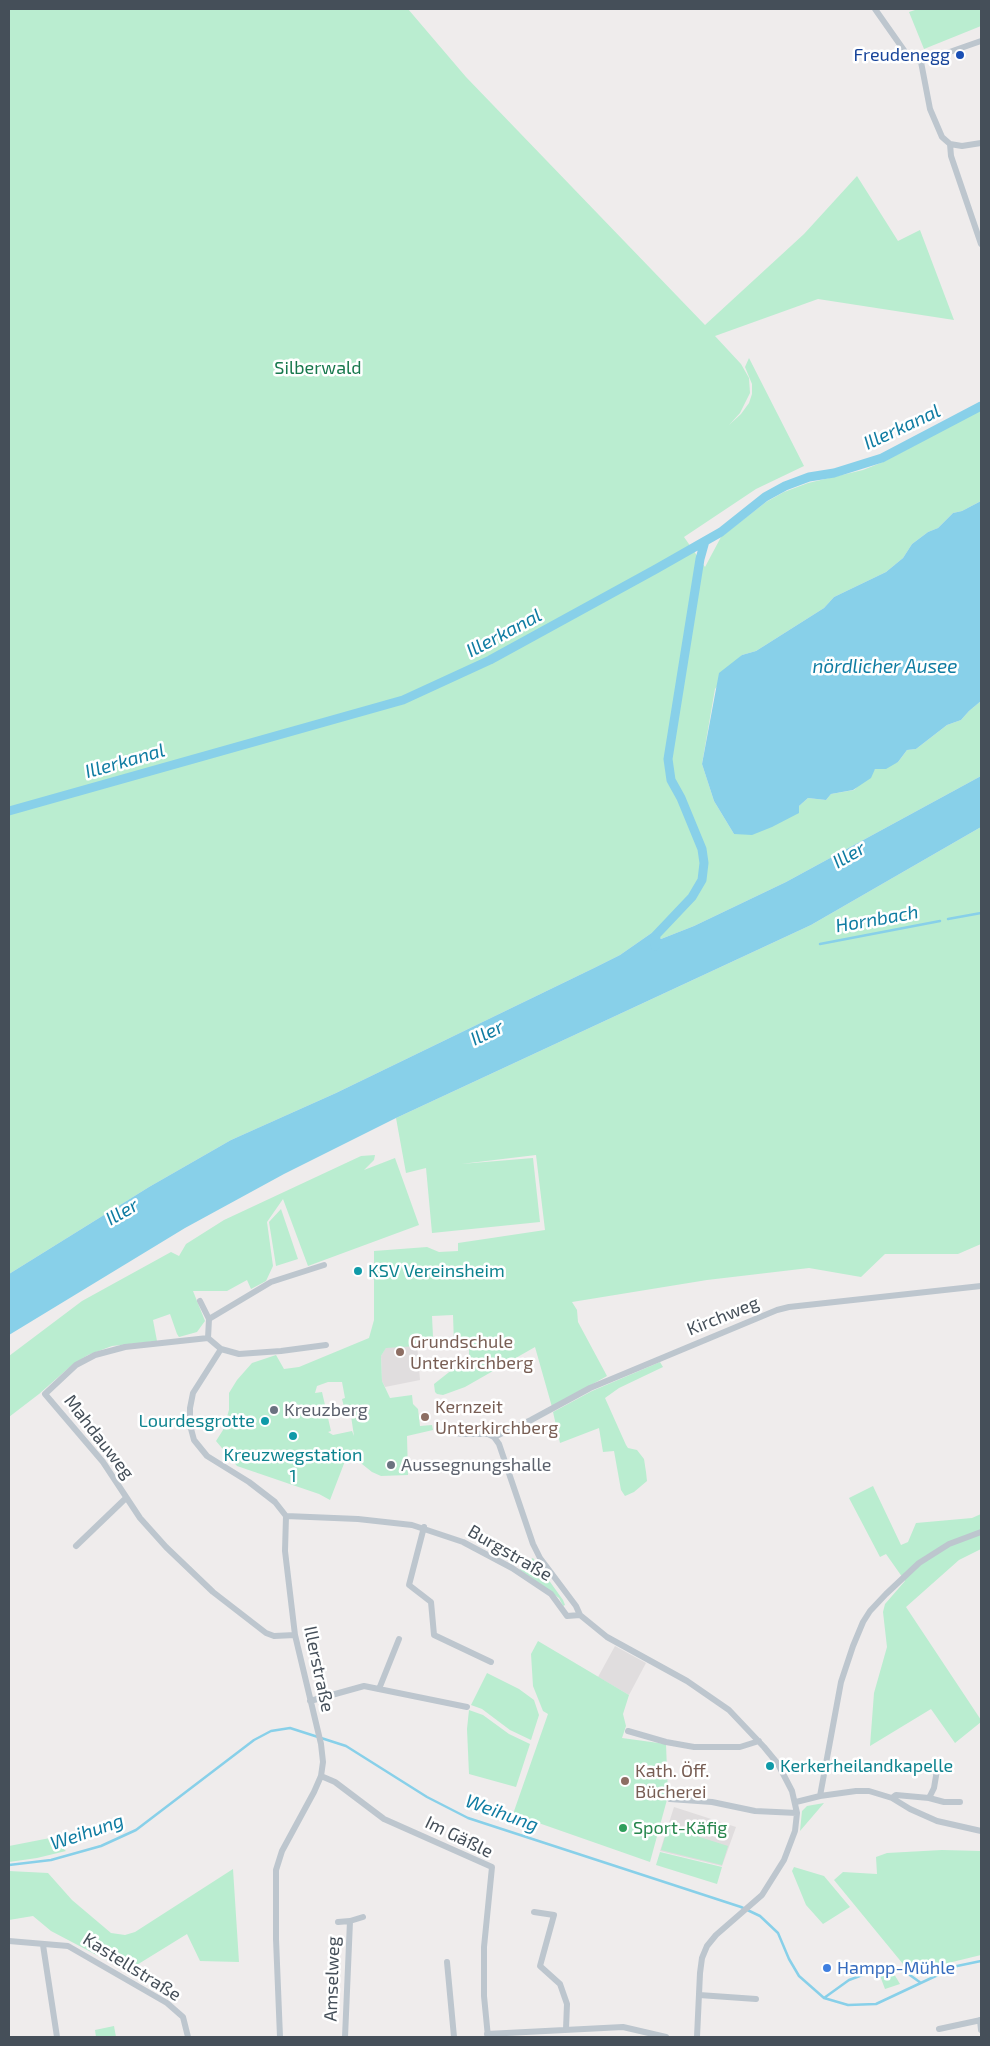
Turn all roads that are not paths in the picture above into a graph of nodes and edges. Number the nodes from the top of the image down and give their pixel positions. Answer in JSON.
{"nodes":[{"id":1,"x":875,"y":9,"type":"edge"},
{"id":2,"x":981,"y":41,"type":"edge"},
{"id":3,"x":921,"y":62,"type":"junction"},
{"id":4,"x":981,"y":143,"type":"edge"},
{"id":5,"x":950,"y":144,"type":"junction"},
{"id":6,"x":981,"y":244,"type":"edge"},
{"id":7,"x":324,"y":1265,"type":"dead end"},
{"id":8,"x":981,"y":1286,"type":"edge"},
{"id":9,"x":200,"y":1301,"type":"dead end"},
{"id":10,"x":209,"y":1320,"type":"junction"},
{"id":11,"x":208,"y":1338,"type":"junction"},
{"id":12,"x":326,"y":1345,"type":"dead end"},
{"id":13,"x":221,"y":1349,"type":"junction"},
{"id":14,"x":443,"y":1431,"type":"dead end"},
{"id":15,"x":494,"y":1437,"type":"junction"},
{"id":16,"x":126,"y":1498,"type":"junction"},
{"id":17,"x":286,"y":1516,"type":"junction"},
{"id":18,"x":423,"y":1529,"type":"junction"},
{"id":19,"x":981,"y":1532,"type":"edge"},
{"id":20,"x":76,"y":1546,"type":"dead end"},
{"id":21,"x":580,"y":1615,"type":"junction"},
{"id":22,"x":296,"y":1635,"type":"junction"},
{"id":23,"x":399,"y":1639,"type":"dead end"},
{"id":24,"x":491,"y":1662,"type":"dead end"},
{"id":25,"x":379,"y":1689,"type":"junction"},
{"id":26,"x":310,"y":1701,"type":"junction"},
{"id":27,"x":467,"y":1707,"type":"dead end"},
{"id":28,"x":628,"y":1731,"type":"dead end"},
{"id":29,"x":759,"y":1741,"type":"junction"},
{"id":30,"x":937,"y":1770,"type":"dead end"},
{"id":31,"x":321,"y":1776,"type":"junction"},
{"id":32,"x":820,"y":1796,"type":"junction"},
{"id":33,"x":892,"y":1798,"type":"junction"},
{"id":34,"x":930,"y":1798,"type":"junction"},
{"id":35,"x":670,"y":1799,"type":"dead end"},
{"id":36,"x":796,"y":1802,"type":"junction"},
{"id":37,"x":960,"y":1802,"type":"dead end"},
{"id":38,"x":796,"y":1813,"type":"junction"},
{"id":39,"x":981,"y":1831,"type":"edge"},
{"id":40,"x":534,"y":1912,"type":"dead end"},
{"id":41,"x":363,"y":1917,"type":"dead end"},
{"id":42,"x":350,"y":1921,"type":"junction"},
{"id":43,"x":338,"y":1922,"type":"dead end"},
{"id":44,"x":9,"y":1941,"type":"edge"},
{"id":45,"x":43,"y":1945,"type":"junction"},
{"id":46,"x":447,"y":1962,"type":"dead end"},
{"id":47,"x":699,"y":1995,"type":"junction"},
{"id":48,"x":756,"y":1999,"type":"dead end"},
{"id":49,"x":981,"y":2020,"type":"edge"},
{"id":50,"x":939,"y":2028,"type":"dead end"},
{"id":51,"x":566,"y":2029,"type":"junction"},
{"id":52,"x":981,"y":2030,"type":"edge"},
{"id":53,"x":488,"y":2036,"type":"edge"},
{"id":54,"x":57,"y":2037,"type":"edge"},
{"id":55,"x":188,"y":2037,"type":"edge"},
{"id":56,"x":280,"y":2037,"type":"edge"},
{"id":57,"x":345,"y":2037,"type":"edge"},
{"id":58,"x":454,"y":2037,"type":"edge"},
{"id":59,"x":666,"y":2037,"type":"edge"},
{"id":60,"x":697,"y":2037,"type":"edge"}],
"edges":[{"from":1,"to":3,"type":"street"},
{"from":2,"to":3,"type":"street"},
{"from":3,"to":5,"type":"street"},
{"from":4,"to":5,"type":"street"},
{"from":5,"to":6,"type":"street"},
{"from":7,"to":10,"type":"street"},
{"from":8,"to":15,"type":"street","name":"Kirchweg"},
{"from":9,"to":10,"type":"street"},
{"from":10,"to":11,"type":"street"},
{"from":11,"to":13,"type":"street"},
{"from":11,"to":16,"type":"street","name":"Mahdauweg"},
{"from":12,"to":13,"type":"street"},
{"from":13,"to":17,"type":"street"},
{"from":14,"to":15,"type":"street"},
{"from":15,"to":21,"type":"street"},
{"from":16,"to":20,"type":"street","name":"Mahdauweg"},
{"from":16,"to":22,"type":"street","name":"Mahdauweg"},
{"from":17,"to":18,"type":"street","name":"Burgstraße"},
{"from":17,"to":22,"type":"street","name":"Illerstraße"},
{"from":18,"to":21,"type":"street","name":"Burgstraße"},
{"from":18,"to":24,"type":"street"},
{"from":19,"to":32,"type":"street"},
{"from":21,"to":29,"type":"street","name":"Burgstraße"},
{"from":22,"to":26,"type":"street","name":"Illerstraße"},
{"from":23,"to":25,"type":"street"},
{"from":25,"to":26,"type":"street"},
{"from":25,"to":27,"type":"street"},
{"from":26,"to":31,"type":"street","name":"Illerstraße"},
{"from":28,"to":29,"type":"street"},
{"from":29,"to":36,"type":"street","name":"Burgstraße"},
{"from":30,"to":34,"type":"street"},
{"from":31,"to":53,"type":"street","name":"Im Gäßle"},
{"from":31,"to":56,"type":"street","name":"Illerstraße"},
{"from":32,"to":33,"type":"street"},
{"from":32,"to":36,"type":"street"},
{"from":33,"to":34,"type":"street"},
{"from":33,"to":39,"type":"street"},
{"from":34,"to":37,"type":"street"},
{"from":35,"to":38,"type":"street"},
{"from":36,"to":38,"type":"street"},
{"from":38,"to":47,"type":"street"},
{"from":40,"to":51,"type":"street"},
{"from":41,"to":42,"type":"street","name":"Amselweg"},
{"from":42,"to":43,"type":"street","name":"Amselweg"},
{"from":42,"to":57,"type":"street","name":"Amselweg"},
{"from":44,"to":45,"type":"street","name":"Kastellstraße"},
{"from":45,"to":54,"type":"street"},
{"from":45,"to":55,"type":"street","name":"Kastellstraße"},
{"from":46,"to":58,"type":"street"},
{"from":47,"to":48,"type":"street"},
{"from":47,"to":60,"type":"street"},
{"from":49,"to":50,"type":"street"},
{"from":49,"to":52,"type":"street"},
{"from":51,"to":53,"type":"street"},
{"from":51,"to":59,"type":"street"}]}
